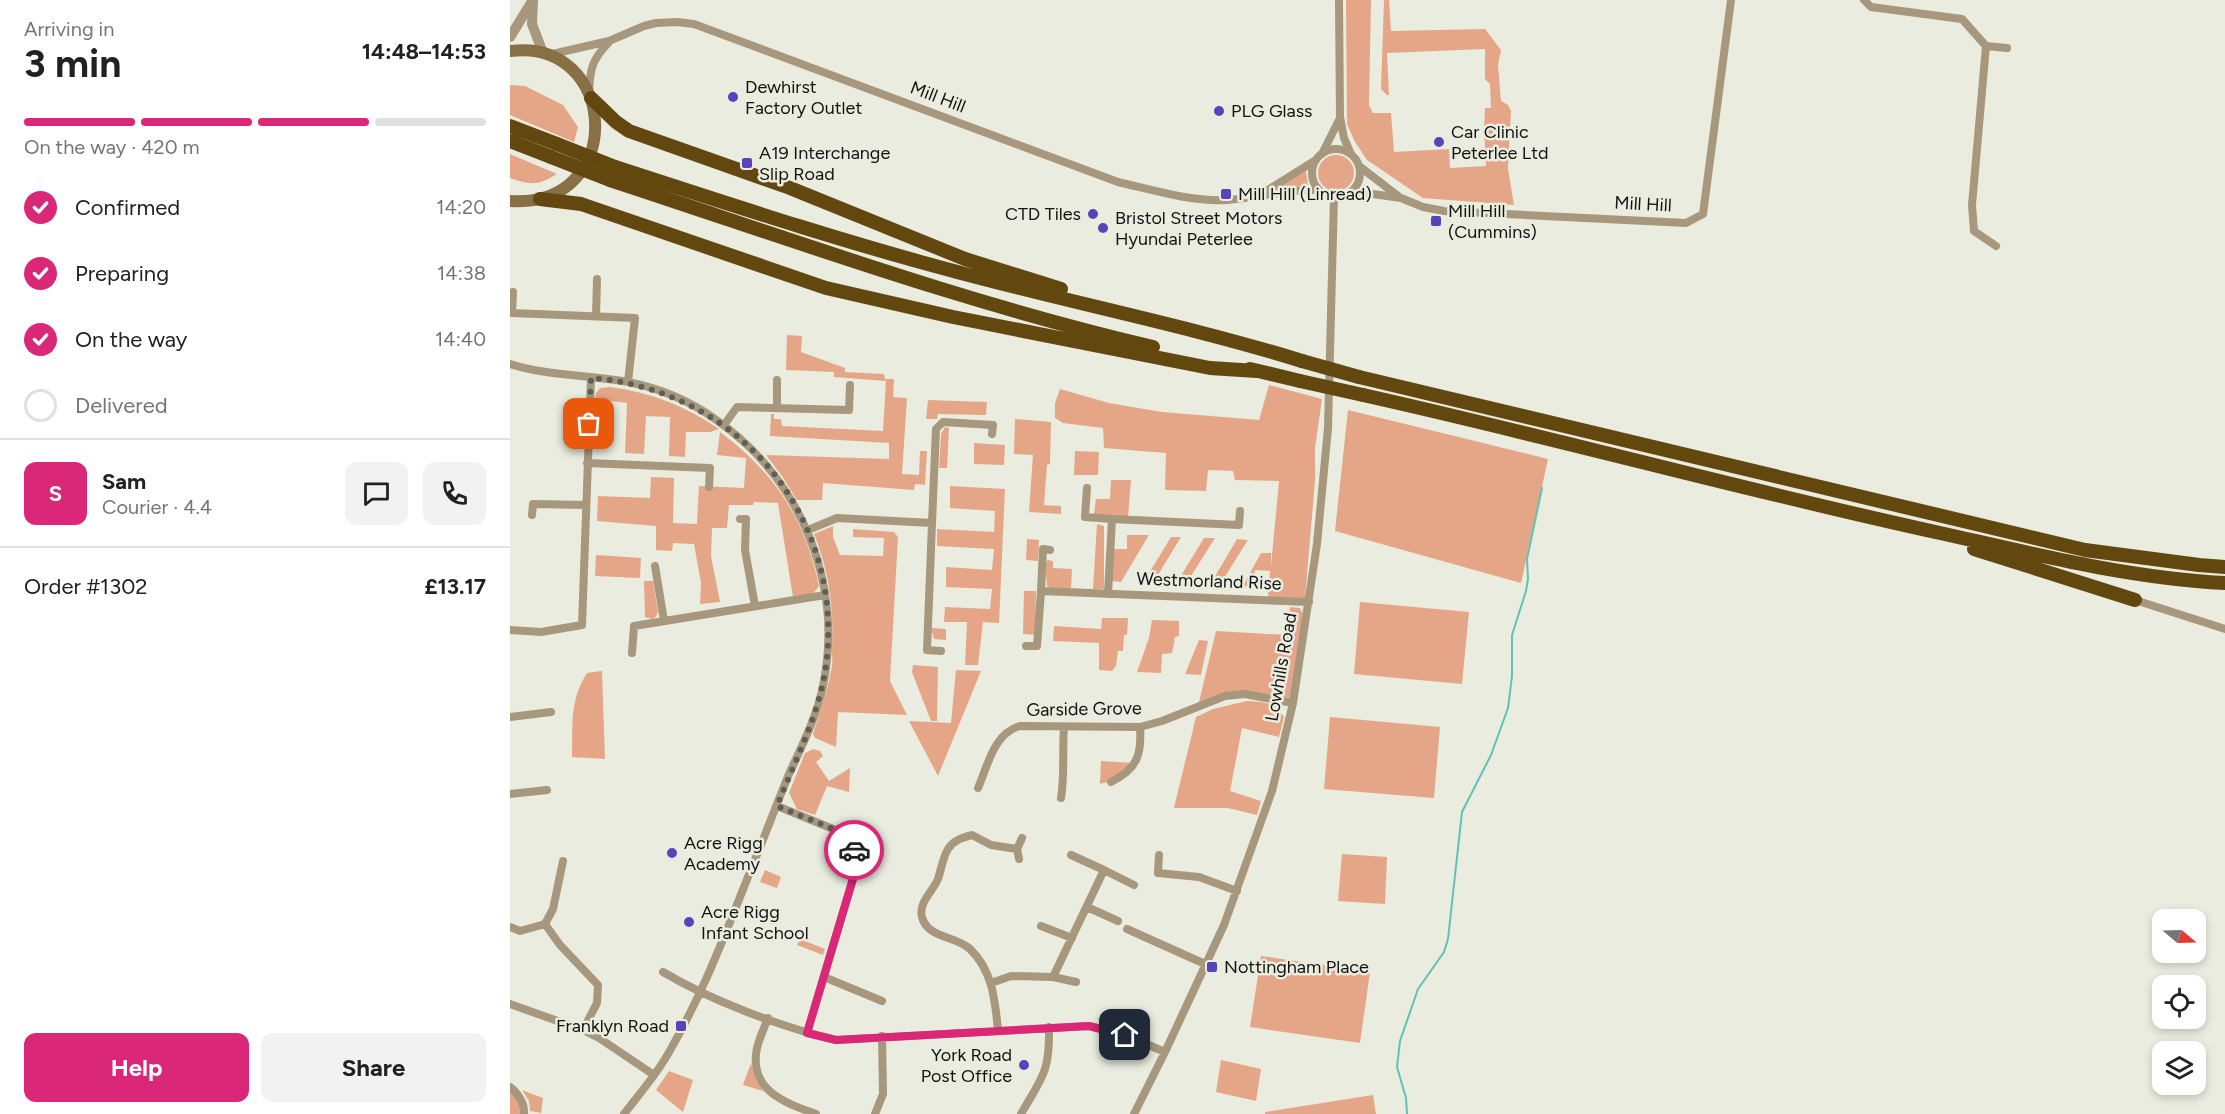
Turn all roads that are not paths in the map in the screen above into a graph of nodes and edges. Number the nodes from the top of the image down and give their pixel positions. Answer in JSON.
{"nodes":[{"id":1,"x":1339,"y":0,"type":"edge"},
{"id":2,"x":1731,"y":0,"type":"edge"},
{"id":3,"x":1864,"y":0,"type":"edge"},
{"id":4,"x":510,"y":37,"type":"edge"},
{"id":5,"x":609,"y":41,"type":"junction"},
{"id":6,"x":1986,"y":46,"type":"junction"},
{"id":7,"x":2007,"y":48,"type":"dead end"},
{"id":8,"x":510,"y":51,"type":"edge"},
{"id":9,"x":545,"y":54,"type":"junction"},
{"id":10,"x":590,"y":96,"type":"junction"},
{"id":11,"x":1340,"y":117,"type":"junction"},
{"id":12,"x":510,"y":126,"type":"edge"},
{"id":13,"x":510,"y":141,"type":"edge"},
{"id":14,"x":1351,"y":154,"type":"junction"},
{"id":15,"x":1319,"y":157,"type":"junction"},
{"id":16,"x":1359,"y":166,"type":"junction"},
{"id":17,"x":1319,"y":190,"type":"junction"},
{"id":18,"x":1352,"y":191,"type":"junction"},
{"id":19,"x":1260,"y":194,"type":"junction"},
{"id":20,"x":1334,"y":197,"type":"junction"},
{"id":21,"x":1401,"y":198,"type":"junction"},
{"id":22,"x":540,"y":199,"type":"junction"},
{"id":23,"x":510,"y":201,"type":"edge"},
{"id":24,"x":525,"y":202,"type":"junction"},
{"id":25,"x":510,"y":209,"type":"edge"},
{"id":26,"x":1996,"y":246,"type":"dead end"},
{"id":27,"x":597,"y":279,"type":"dead end"},
{"id":28,"x":513,"y":292,"type":"dead end"},
{"id":29,"x":596,"y":316,"type":"junction"},
{"id":30,"x":1163,"y":322,"type":"junction"},
{"id":31,"x":510,"y":364,"type":"edge"},
{"id":32,"x":1257,"y":371,"type":"junction"},
{"id":33,"x":591,"y":378,"type":"junction"},
{"id":34,"x":777,"y":380,"type":"dead end"},
{"id":35,"x":628,"y":382,"type":"junction"},
{"id":36,"x":850,"y":385,"type":"dead end"},
{"id":37,"x":777,"y":408,"type":"junction"},
{"id":38,"x":724,"y":425,"type":"junction"},
{"id":39,"x":992,"y":434,"type":"dead end"},
{"id":40,"x":587,"y":463,"type":"junction"},
{"id":41,"x":709,"y":487,"type":"dead end"},
{"id":42,"x":1087,"y":488,"type":"dead end"},
{"id":43,"x":586,"y":505,"type":"junction"},
{"id":44,"x":1240,"y":511,"type":"dead end"},
{"id":45,"x":532,"y":515,"type":"dead end"},
{"id":46,"x":740,"y":519,"type":"dead end"},
{"id":47,"x":1112,"y":519,"type":"junction"},
{"id":48,"x":1882,"y":520,"type":"junction"},
{"id":49,"x":932,"y":523,"type":"junction"},
{"id":50,"x":808,"y":530,"type":"junction"},
{"id":51,"x":1050,"y":549,"type":"dead end"},
{"id":52,"x":655,"y":566,"type":"dead end"},
{"id":53,"x":2225,"y":567,"type":"edge"},
{"id":54,"x":2225,"y":583,"type":"edge"},
{"id":55,"x":1041,"y":591,"type":"junction"},
{"id":56,"x":1108,"y":594,"type":"junction"},
{"id":57,"x":825,"y":595,"type":"junction"},
{"id":58,"x":2135,"y":600,"type":"joint"},
{"id":59,"x":1310,"y":602,"type":"junction"},
{"id":60,"x":754,"y":606,"type":"junction"},
{"id":61,"x":664,"y":621,"type":"junction"},
{"id":62,"x":2225,"y":629,"type":"edge"},
{"id":63,"x":510,"y":630,"type":"edge"},
{"id":64,"x":1026,"y":646,"type":"dead end"},
{"id":65,"x":941,"y":651,"type":"dead end"},
{"id":66,"x":632,"y":653,"type":"dead end"},
{"id":67,"x":1293,"y":703,"type":"junction"},
{"id":68,"x":550,"y":712,"type":"dead end"},
{"id":69,"x":510,"y":717,"type":"edge"},
{"id":70,"x":1064,"y":727,"type":"junction"},
{"id":71,"x":1140,"y":727,"type":"junction"},
{"id":72,"x":1111,"y":782,"type":"dead end"},
{"id":73,"x":978,"y":788,"type":"dead end"},
{"id":74,"x":547,"y":790,"type":"dead end"},
{"id":75,"x":510,"y":794,"type":"edge"},
{"id":76,"x":1061,"y":798,"type":"dead end"},
{"id":77,"x":777,"y":806,"type":"junction"},
{"id":78,"x":1022,"y":838,"type":"dead end"},
{"id":79,"x":1017,"y":849,"type":"junction"},
{"id":80,"x":1071,"y":855,"type":"dead end"},
{"id":81,"x":1159,"y":855,"type":"dead end"},
{"id":82,"x":1019,"y":859,"type":"dead end"},
{"id":83,"x":563,"y":861,"type":"dead end"},
{"id":84,"x":1104,"y":870,"type":"junction"},
{"id":85,"x":1134,"y":885,"type":"dead end"},
{"id":86,"x":1237,"y":891,"type":"junction"},
{"id":87,"x":1087,"y":906,"type":"junction"},
{"id":88,"x":1118,"y":921,"type":"dead end"},
{"id":89,"x":545,"y":924,"type":"junction"},
{"id":90,"x":1041,"y":926,"type":"dead end"},
{"id":91,"x":510,"y":927,"type":"edge"},
{"id":92,"x":1127,"y":930,"type":"dead end"},
{"id":93,"x":1072,"y":938,"type":"junction"},
{"id":94,"x":1205,"y":964,"type":"junction"},
{"id":95,"x":663,"y":972,"type":"dead end"},
{"id":96,"x":824,"y":977,"type":"junction"},
{"id":97,"x":1053,"y":977,"type":"junction"},
{"id":98,"x":1076,"y":982,"type":"dead end"},
{"id":99,"x":991,"y":983,"type":"junction"},
{"id":100,"x":701,"y":992,"type":"junction"},
{"id":101,"x":882,"y":1001,"type":"dead end"},
{"id":102,"x":510,"y":1004,"type":"edge"},
{"id":103,"x":768,"y":1018,"type":"junction"},
{"id":104,"x":1049,"y":1027,"type":"junction"},
{"id":105,"x":583,"y":1030,"type":"junction"},
{"id":106,"x":998,"y":1030,"type":"junction"},
{"id":107,"x":807,"y":1033,"type":"junction"},
{"id":108,"x":882,"y":1036,"type":"junction"},
{"id":109,"x":1165,"y":1052,"type":"junction"},
{"id":110,"x":654,"y":1075,"type":"junction"},
{"id":111,"x":510,"y":1087,"type":"edge"},
{"id":112,"x":524,"y":1114,"type":"edge"},
{"id":113,"x":624,"y":1114,"type":"edge"},
{"id":114,"x":816,"y":1114,"type":"edge"},
{"id":115,"x":875,"y":1114,"type":"edge"},
{"id":116,"x":1021,"y":1114,"type":"edge"},
{"id":117,"x":1134,"y":1114,"type":"edge"}],
"edges":[{"from":1,"to":11,"type":"street"},
{"from":2,"to":21,"type":"street","name":"Mill Hill"},
{"from":3,"to":6,"type":"street"},
{"from":4,"to":9,"type":"street"},
{"from":5,"to":9,"type":"street","name":"Mill Hill"},
{"from":5,"to":10,"type":"street"},
{"from":5,"to":19,"type":"street","name":"Mill Hill"},
{"from":6,"to":7,"type":"street"},
{"from":6,"to":26,"type":"street"},
{"from":8,"to":9,"type":"main road"},
{"from":9,"to":10,"type":"main road"},
{"from":10,"to":22,"type":"main road"},
{"from":10,"to":30,"type":"highway"},
{"from":11,"to":14,"type":"street"},
{"from":11,"to":15,"type":"street"},
{"from":12,"to":30,"type":"highway","bridge":true},
{"from":13,"to":32,"type":"highway","bridge":true},
{"from":14,"to":15,"type":"street"},
{"from":14,"to":16,"type":"street"},
{"from":15,"to":17,"type":"street"},
{"from":15,"to":19,"type":"street","name":"Mill Hill"},
{"from":16,"to":18,"type":"street"},
{"from":16,"to":21,"type":"street","name":"Mill Hill"},
{"from":17,"to":19,"type":"street","name":"Mill Hill"},
{"from":17,"to":20,"type":"street"},
{"from":18,"to":20,"type":"street"},
{"from":18,"to":21,"type":"street","name":"Mill Hill"},
{"from":20,"to":59,"type":"street","name":"Lowhills Road"},
{"from":22,"to":24,"type":"main road"},
{"from":22,"to":32,"type":"highway"},
{"from":23,"to":24,"type":"main road"},
{"from":24,"to":25,"type":"main road"},
{"from":27,"to":29,"type":"street"},
{"from":28,"to":29,"type":"street"},
{"from":29,"to":35,"type":"street"},
{"from":30,"to":53,"type":"highway","bridge":true},
{"from":31,"to":33,"type":"street"},
{"from":32,"to":48,"type":"highway","bridge":true},
{"from":33,"to":35,"type":"street"},
{"from":33,"to":40,"type":"street"},
{"from":34,"to":37,"type":"street"},
{"from":35,"to":38,"type":"street"},
{"from":36,"to":37,"type":"street"},
{"from":37,"to":38,"type":"street"},
{"from":38,"to":50,"type":"street"},
{"from":39,"to":49,"type":"street"},
{"from":40,"to":41,"type":"street"},
{"from":40,"to":43,"type":"street"},
{"from":42,"to":47,"type":"street"},
{"from":43,"to":45,"type":"street"},
{"from":43,"to":63,"type":"street"},
{"from":44,"to":47,"type":"street"},
{"from":46,"to":60,"type":"street"},
{"from":47,"to":56,"type":"street"},
{"from":48,"to":54,"type":"highway"},
{"from":48,"to":58,"type":"highway"},
{"from":49,"to":50,"type":"street"},
{"from":49,"to":65,"type":"street"},
{"from":50,"to":57,"type":"street"},
{"from":51,"to":55,"type":"street"},
{"from":52,"to":61,"type":"street"},
{"from":55,"to":56,"type":"street","name":"Westmorland Rise"},
{"from":55,"to":64,"type":"street"},
{"from":56,"to":59,"type":"street","name":"Westmorland Rise"},
{"from":57,"to":60,"type":"street"},
{"from":57,"to":77,"type":"street"},
{"from":58,"to":62,"type":"street"},
{"from":59,"to":67,"type":"street","name":"Lowhills Road"},
{"from":60,"to":61,"type":"street"},
{"from":61,"to":66,"type":"street"},
{"from":67,"to":71,"type":"street","name":"Garside Grove"},
{"from":67,"to":86,"type":"street","name":"Lowhills Road"},
{"from":68,"to":69,"type":"street"},
{"from":70,"to":71,"type":"street","name":"Garside Grove"},
{"from":70,"to":73,"type":"street","name":"Garside Grove"},
{"from":70,"to":76,"type":"street"},
{"from":71,"to":72,"type":"street"},
{"from":74,"to":75,"type":"street"},
{"from":77,"to":96,"type":"street"},
{"from":77,"to":100,"type":"street"},
{"from":78,"to":79,"type":"street"},
{"from":79,"to":82,"type":"street"},
{"from":79,"to":99,"type":"street"},
{"from":80,"to":84,"type":"street"},
{"from":81,"to":86,"type":"street"},
{"from":83,"to":89,"type":"street"},
{"from":84,"to":85,"type":"street"},
{"from":84,"to":87,"type":"street"},
{"from":86,"to":94,"type":"street","name":"Lowhills Road"},
{"from":87,"to":88,"type":"street"},
{"from":87,"to":93,"type":"street"},
{"from":89,"to":91,"type":"street"},
{"from":89,"to":105,"type":"street"},
{"from":90,"to":93,"type":"street"},
{"from":92,"to":94,"type":"street"},
{"from":93,"to":97,"type":"street"},
{"from":94,"to":109,"type":"street","name":"Lowhills Road"},
{"from":95,"to":100,"type":"street"},
{"from":96,"to":101,"type":"street"},
{"from":96,"to":107,"type":"street"},
{"from":97,"to":98,"type":"street"},
{"from":97,"to":99,"type":"street"},
{"from":99,"to":106,"type":"street"},
{"from":100,"to":103,"type":"street"},
{"from":100,"to":110,"type":"street"},
{"from":102,"to":105,"type":"street"},
{"from":103,"to":107,"type":"street"},
{"from":103,"to":114,"type":"street"},
{"from":104,"to":106,"type":"street"},
{"from":104,"to":109,"type":"street"},
{"from":104,"to":116,"type":"street"},
{"from":105,"to":110,"type":"street"},
{"from":106,"to":108,"type":"street"},
{"from":107,"to":108,"type":"street"},
{"from":108,"to":115,"type":"street"},
{"from":109,"to":117,"type":"street","name":"Lowhills Road"},
{"from":110,"to":113,"type":"street"},
{"from":111,"to":112,"type":"street"}]}
